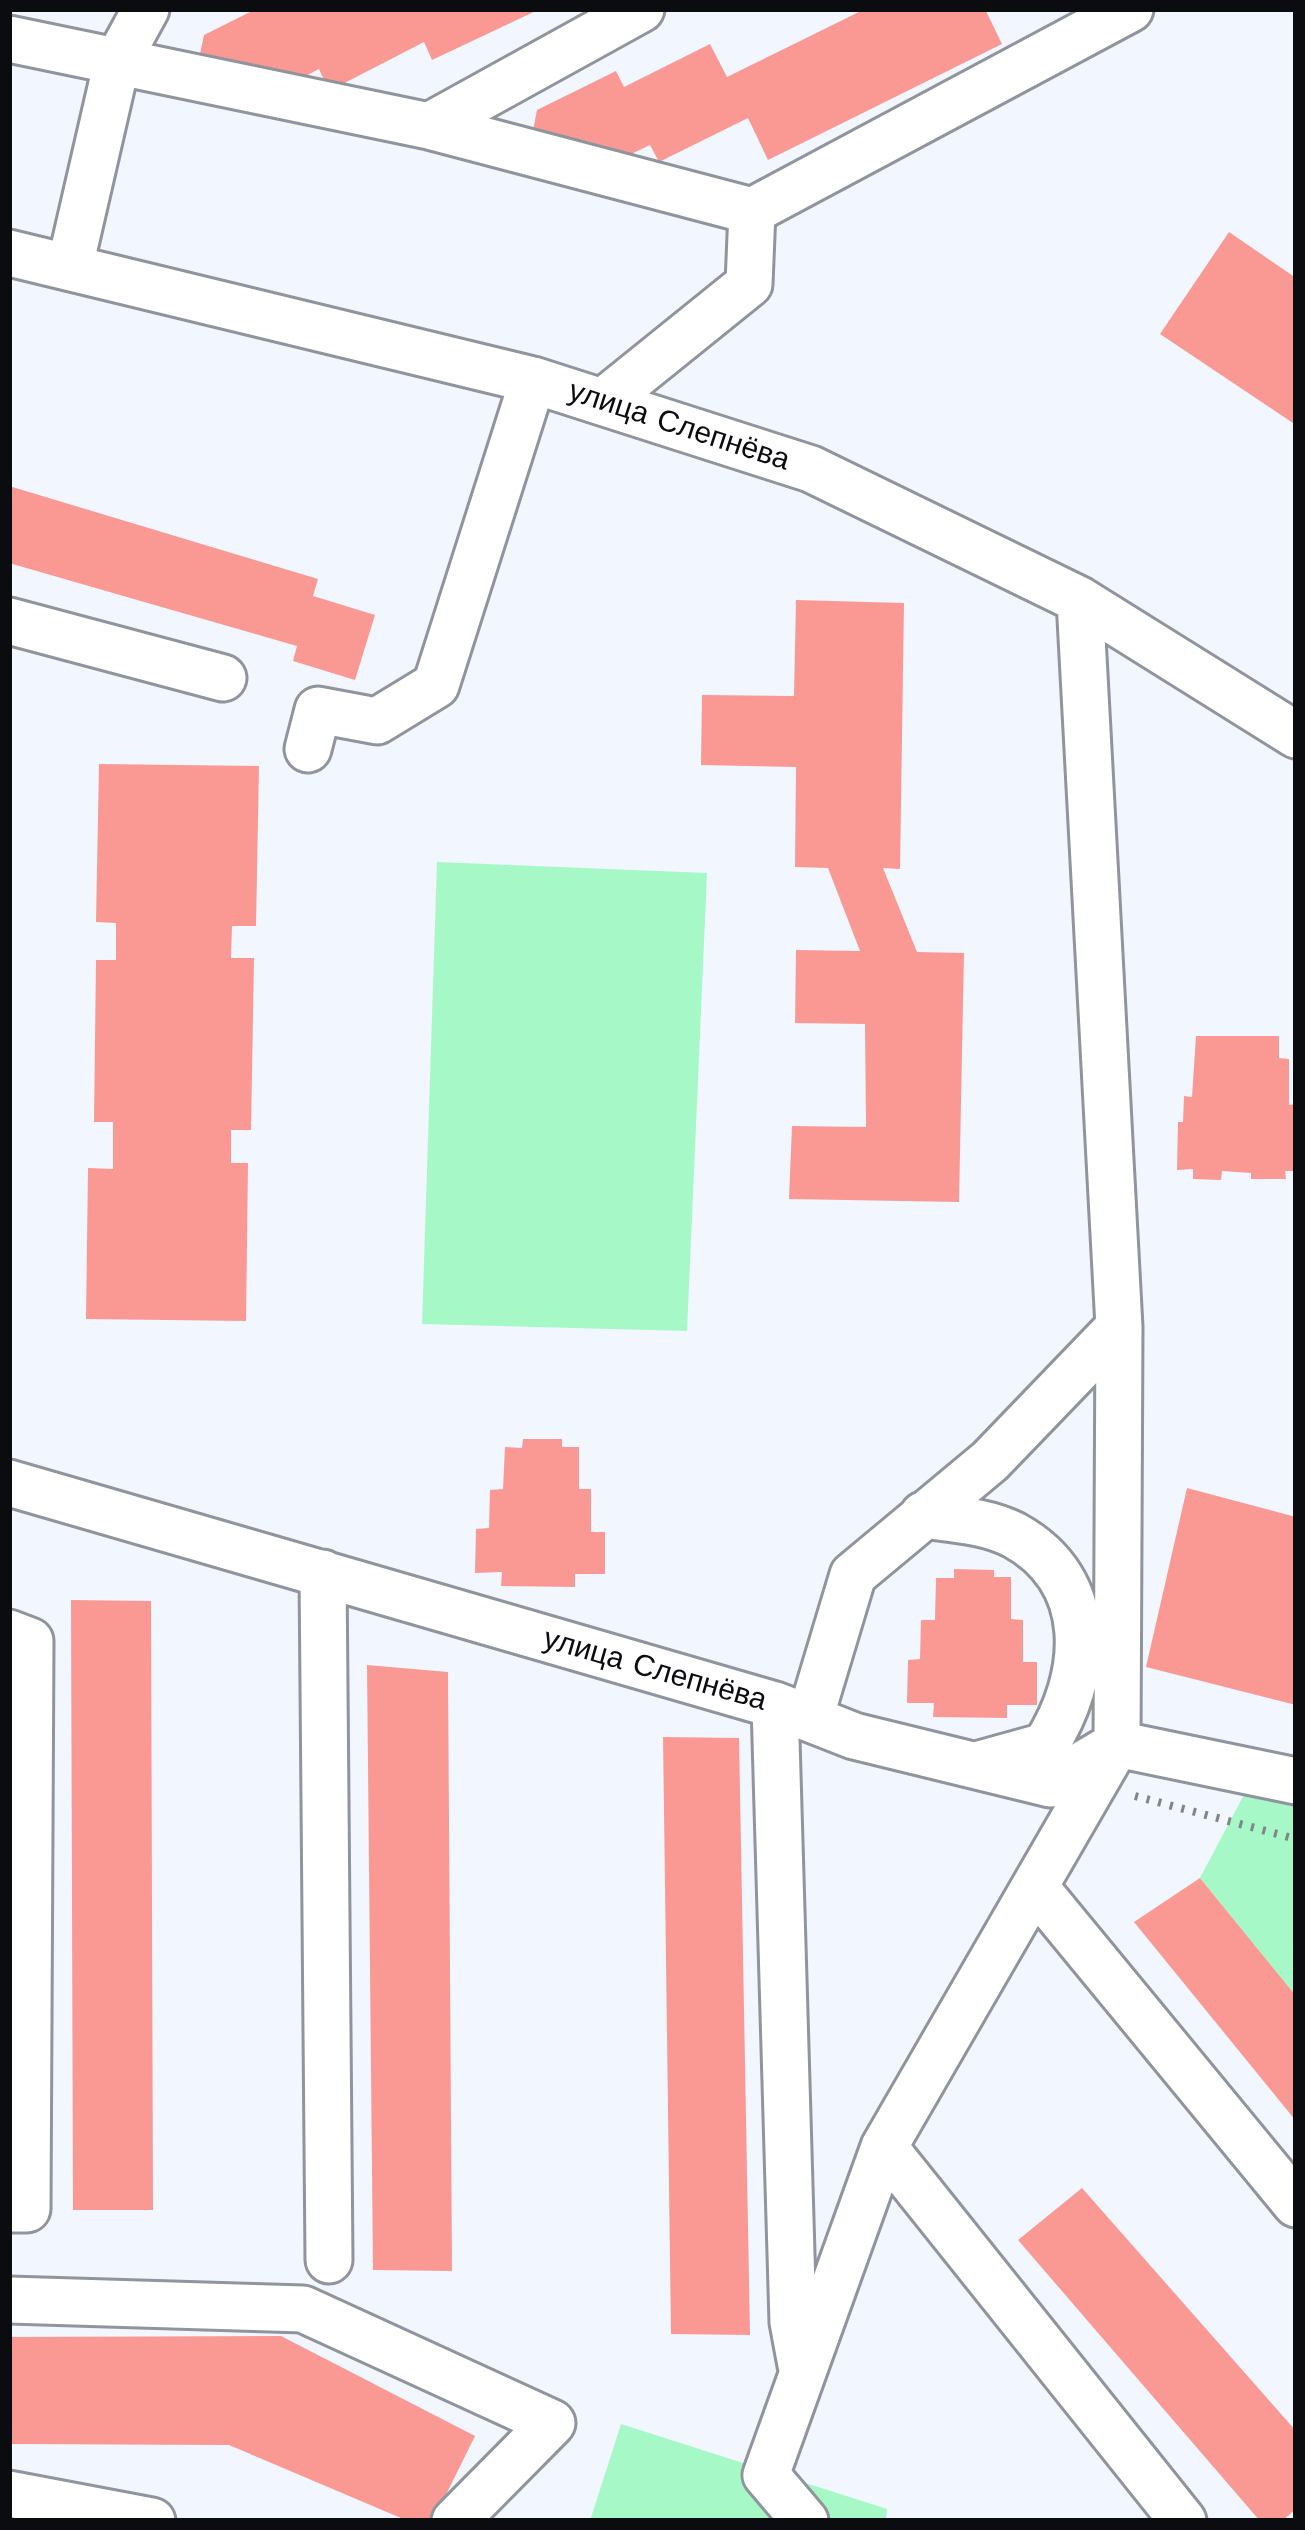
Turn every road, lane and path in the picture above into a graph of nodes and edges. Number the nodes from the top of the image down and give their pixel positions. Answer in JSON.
{"nodes":[{"id":1,"x":146,"y":9,"type":"edge"},
{"id":2,"x":641,"y":9,"type":"edge"},
{"id":3,"x":1130,"y":9,"type":"edge"},
{"id":4,"x":9,"y":39,"type":"edge"},
{"id":5,"x":117,"y":62,"type":"junction"},
{"id":6,"x":429,"y":126,"type":"junction"},
{"id":7,"x":752,"y":211,"type":"junction"},
{"id":8,"x":9,"y":254,"type":"edge"},
{"id":9,"x":70,"y":266,"type":"junction"},
{"id":10,"x":532,"y":380,"type":"junction"},
{"id":11,"x":604,"y":401,"type":"junction"},
{"id":12,"x":1079,"y":600,"type":"junction"},
{"id":13,"x":9,"y":621,"type":"edge"},
{"id":14,"x":223,"y":678,"type":"dead end"},
{"id":15,"x":1296,"y":736,"type":"edge"},
{"id":16,"x":308,"y":748,"type":"dead end"},
{"id":17,"x":1119,"y":1327,"type":"junction"},
{"id":18,"x":9,"y":1484,"type":"edge"},
{"id":19,"x":923,"y":1515,"type":"junction"},
{"id":20,"x":322,"y":1573,"type":"junction"},
{"id":21,"x":9,"y":1633,"type":"edge"},
{"id":22,"x":793,"y":1712,"type":"junction"},
{"id":23,"x":1118,"y":1744,"type":"junction"},
{"id":24,"x":974,"y":1766,"type":"junction"},
{"id":25,"x":1296,"y":1781,"type":"edge"},
{"id":26,"x":1094,"y":1785,"type":"junction"},
{"id":27,"x":1296,"y":1839,"type":"edge"},
{"id":28,"x":1035,"y":1887,"type":"junction"},
{"id":29,"x":884,"y":2147,"type":"junction"},
{"id":30,"x":1296,"y":2204,"type":"edge"},
{"id":31,"x":9,"y":2209,"type":"edge"},
{"id":32,"x":328,"y":2260,"type":"dead end"},
{"id":33,"x":9,"y":2300,"type":"edge"},
{"id":34,"x":802,"y":2374,"type":"junction"},
{"id":35,"x":9,"y":2494,"type":"edge"},
{"id":36,"x":152,"y":2521,"type":"edge"},
{"id":37,"x":455,"y":2521,"type":"edge"},
{"id":38,"x":805,"y":2521,"type":"edge"},
{"id":39,"x":1184,"y":2521,"type":"edge"}],
"edges":[{"from":1,"to":5,"type":"street"},
{"from":2,"to":6,"type":"street"},
{"from":3,"to":7,"type":"street"},
{"from":4,"to":5,"type":"street"},
{"from":5,"to":6,"type":"street"},
{"from":5,"to":9,"type":"street"},
{"from":6,"to":7,"type":"street"},
{"from":7,"to":11,"type":"street"},
{"from":8,"to":9,"type":"street","name":"улица Слепнёва"},
{"from":9,"to":10,"type":"street","name":"улица Слепнёва"},
{"from":10,"to":11,"type":"street","name":"улица Слепнёва"},
{"from":10,"to":16,"type":"street"},
{"from":11,"to":12,"type":"street","name":"улица Слепнёва"},
{"from":12,"to":15,"type":"street","name":"улица Слепнёва"},
{"from":12,"to":17,"type":"street"},
{"from":13,"to":14,"type":"street"},
{"from":17,"to":19,"type":"street"},
{"from":17,"to":23,"type":"street"},
{"from":18,"to":20,"type":"street","name":"улица Слепнёва"},
{"from":19,"to":22,"type":"street"},
{"from":19,"to":24,"type":"street"},
{"from":20,"to":22,"type":"street","name":"улица Слепнёва"},
{"from":20,"to":32,"type":"street"},
{"from":21,"to":31,"type":"street"},
{"from":22,"to":24,"type":"street","name":"улица Слепнёва"},
{"from":22,"to":34,"type":"street"},
{"from":23,"to":24,"type":"street","name":"улица Слепнёва"},
{"from":23,"to":25,"type":"street"},
{"from":23,"to":26,"type":"street"},
{"from":26,"to":27,"type":"path"},
{"from":26,"to":28,"type":"street"},
{"from":28,"to":29,"type":"street"},
{"from":28,"to":30,"type":"street"},
{"from":29,"to":34,"type":"street"},
{"from":29,"to":39,"type":"street"},
{"from":33,"to":37,"type":"street"},
{"from":34,"to":38,"type":"street"},
{"from":35,"to":36,"type":"street"}]}
